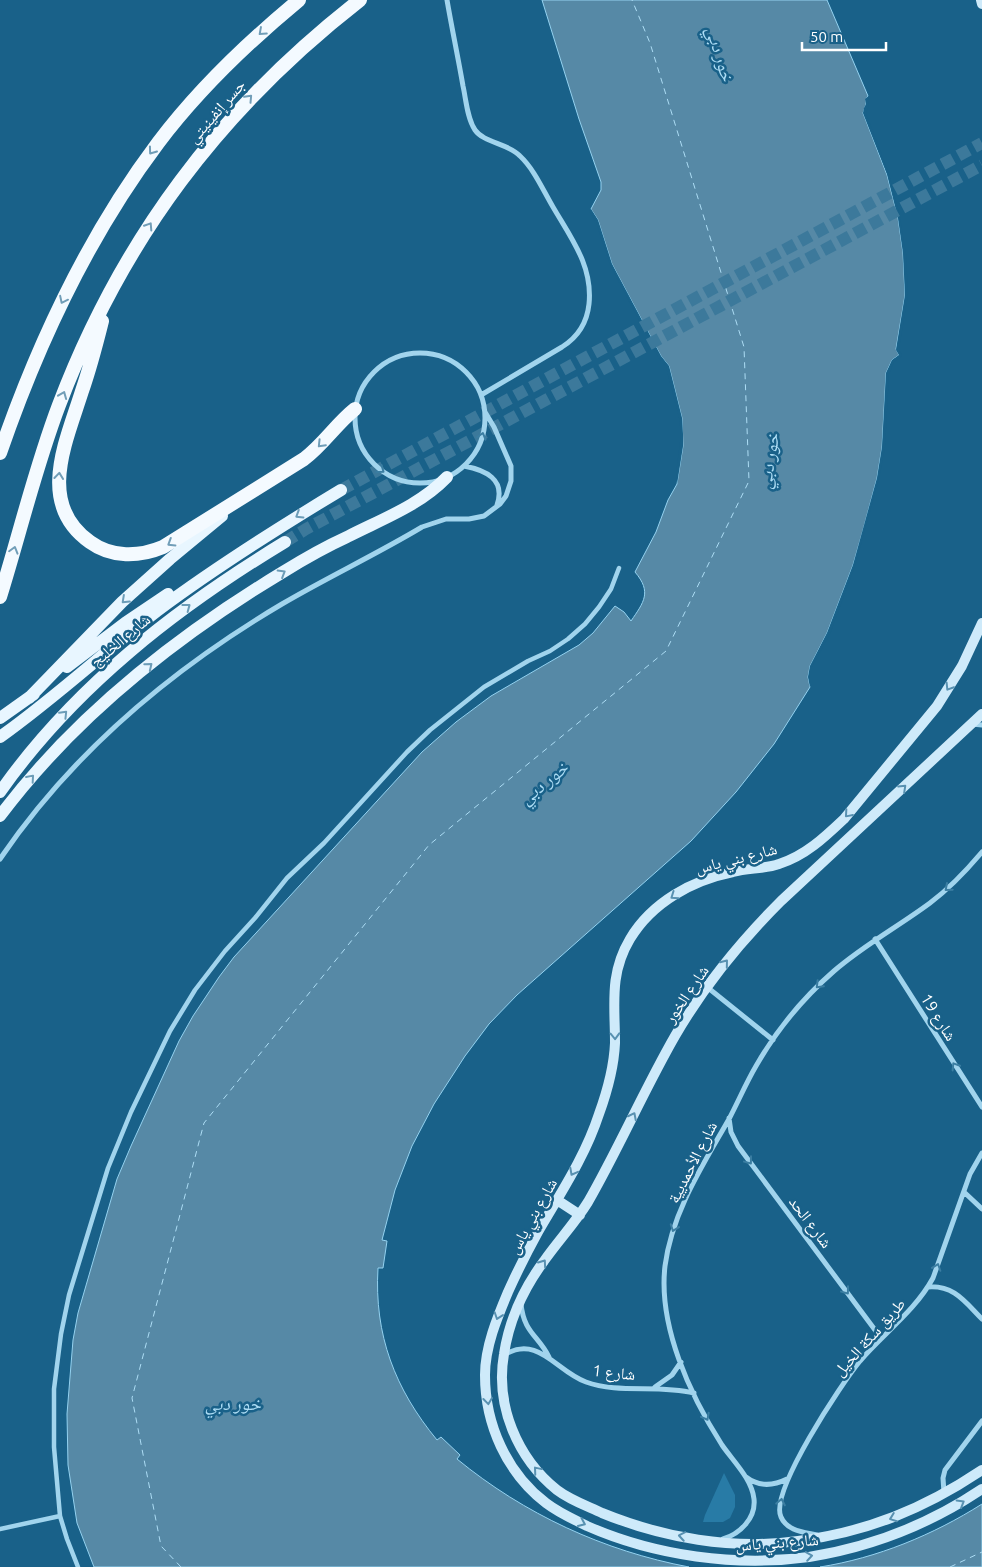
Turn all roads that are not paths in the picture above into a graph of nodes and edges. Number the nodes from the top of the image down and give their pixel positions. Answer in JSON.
{"nodes":[{"id":1,"x":298,"y":0,"type":"edge"},
{"id":2,"x":360,"y":0,"type":"edge"},
{"id":3,"x":447,"y":0,"type":"edge"},
{"id":4,"x":981,"y":0,"type":"edge"},
{"id":5,"x":982,"y":4,"type":"edge"},
{"id":6,"x":107,"y":299,"type":"junction"},
{"id":7,"x":481,"y":395,"type":"junction"},
{"id":8,"x":355,"y":409,"type":"junction"},
{"id":9,"x":485,"y":412,"type":"junction"},
{"id":10,"x":0,"y":453,"type":"edge"},
{"id":11,"x":464,"y":466,"type":"junction"},
{"id":12,"x":447,"y":477,"type":"junction"},
{"id":13,"x":341,"y":490,"type":"tunnel mouth"},
{"id":14,"x":240,"y":498,"type":"junction"},
{"id":15,"x":496,"y":507,"type":"junction"},
{"id":16,"x":285,"y":542,"type":"tunnel mouth"},
{"id":17,"x":235,"y":556,"type":"junction"},
{"id":18,"x":619,"y":568,"type":"dead end"},
{"id":19,"x":0,"y":597,"type":"edge"},
{"id":20,"x":982,"y":623,"type":"edge"},
{"id":21,"x":977,"y":642,"type":"edge"},
{"id":22,"x":28,"y":698,"type":"junction"},
{"id":23,"x":982,"y":714,"type":"edge"},
{"id":24,"x":2,"y":717,"type":"edge"},
{"id":25,"x":977,"y":724,"type":"edge"},
{"id":26,"x":0,"y":737,"type":"edge"},
{"id":27,"x":0,"y":792,"type":"edge"},
{"id":28,"x":0,"y":816,"type":"edge"},
{"id":29,"x":982,"y":852,"type":"edge"},
{"id":30,"x":0,"y":859,"type":"edge"},
{"id":31,"x":875,"y":939,"type":"junction"},
{"id":32,"x":707,"y":987,"type":"junction"},
{"id":33,"x":773,"y":1040,"type":"junction"},
{"id":34,"x":982,"y":1107,"type":"edge"},
{"id":35,"x":729,"y":1118,"type":"junction"},
{"id":36,"x":982,"y":1153,"type":"edge"},
{"id":37,"x":964,"y":1192,"type":"junction"},
{"id":38,"x":557,"y":1200,"type":"junction"},
{"id":39,"x":982,"y":1209,"type":"edge"},
{"id":40,"x":580,"y":1215,"type":"junction"},
{"id":41,"x":928,"y":1288,"type":"junction"},
{"id":42,"x":520,"y":1302,"type":"junction"},
{"id":43,"x":982,"y":1319,"type":"edge"},
{"id":44,"x":881,"y":1338,"type":"junction"},
{"id":45,"x":503,"y":1355,"type":"junction"},
{"id":46,"x":550,"y":1360,"type":"junction"},
{"id":47,"x":680,"y":1362,"type":"junction"},
{"id":48,"x":652,"y":1388,"type":"junction"},
{"id":49,"x":694,"y":1393,"type":"junction"},
{"id":50,"x":982,"y":1421,"type":"edge"},
{"id":51,"x":982,"y":1470,"type":"edge"},
{"id":52,"x":744,"y":1475,"type":"junction"},
{"id":53,"x":787,"y":1479,"type":"junction"},
{"id":54,"x":982,"y":1489,"type":"edge"},
{"id":55,"x":944,"y":1494,"type":"junction"},
{"id":56,"x":60,"y":1516,"type":"junction"},
{"id":57,"x":0,"y":1529,"type":"edge"},
{"id":58,"x":825,"y":1537,"type":"junction"},
{"id":59,"x":711,"y":1541,"type":"junction"},
{"id":60,"x":78,"y":1567,"type":"edge"}],
"edges":[{"from":1,"to":10,"type":"highway","name":"جسر إنفينيتي","one_way":true},
{"from":6,"to":2,"type":"highway","name":"جسر إنفينيتي","one_way":true},
{"from":3,"to":7,"type":"street"},
{"from":4,"to":5,"type":"main road"},
{"from":14,"to":6,"type":"highway","one_way":true},
{"from":19,"to":6,"type":"highway","one_way":true},
{"from":7,"to":8,"type":"street"},
{"from":7,"to":9,"type":"street"},
{"from":8,"to":12,"type":"street","one_way":true},
{"from":8,"to":14,"type":"highway","one_way":true},
{"from":11,"to":9,"type":"street","one_way":true},
{"from":9,"to":15,"type":"street"},
{"from":11,"to":12,"type":"street"},
{"from":11,"to":15,"type":"street"},
{"from":28,"to":12,"type":"main road","one_way":true},
{"from":13,"to":17,"type":"main road","name":"شارع الخليج","one_way":true},
{"from":14,"to":22,"type":"main road","one_way":true},
{"from":15,"to":30,"type":"street"},
{"from":27,"to":16,"type":"main road","name":"شارع الخليج","one_way":true},
{"from":17,"to":22,"type":"main road","name":"شارع الخليج"},
{"from":17,"to":26,"type":"main road","name":"شارع الخليج"},
{"from":18,"to":56,"type":"street"},
{"from":20,"to":21,"type":"main road","name":"شارع بني ياس"},
{"from":21,"to":38,"type":"main road","name":"شارع بني ياس","one_way":true},
{"from":22,"to":24,"type":"main road","name":"شارع الخليج"},
{"from":23,"to":25,"type":"main road","name":"شارع الخور"},
{"from":32,"to":25,"type":"main road","name":"شارع الخور","one_way":true},
{"from":29,"to":31,"type":"street","name":"شارع الأحمديية","one_way":true},
{"from":31,"to":33,"type":"street","name":"شارع الأحمديية","one_way":true},
{"from":34,"to":31,"type":"street","name":"شارع 19","one_way":true},
{"from":32,"to":33,"type":"street"},
{"from":40,"to":32,"type":"main road","name":"شارع الخور","one_way":true},
{"from":33,"to":35,"type":"street","name":"شارع الأحمديية"},
{"from":35,"to":44,"type":"street","name":"شارع الحد","one_way":true},
{"from":35,"to":47,"type":"street","name":"شارع الأحمديية","one_way":true},
{"from":36,"to":37,"type":"street","name":"طريق سكة الخيل"},
{"from":37,"to":39,"type":"street"},
{"from":41,"to":37,"type":"street","name":"طريق سكة الخيل","one_way":true},
{"from":38,"to":40,"type":"main road"},
{"from":38,"to":54,"type":"main road","name":"شارع بني ياس","one_way":true},
{"from":42,"to":40,"type":"main road","name":"شارع الخور","one_way":true},
{"from":41,"to":43,"type":"street"},
{"from":41,"to":44,"type":"street","name":"طريق سكة الخيل"},
{"from":42,"to":45,"type":"main road","name":"شارع الخور"},
{"from":42,"to":46,"type":"street","name":"شارع 1"},
{"from":44,"to":53,"type":"street","name":"طريق سكة الخيل"},
{"from":45,"to":46,"type":"street","name":"شارع 1"},
{"from":59,"to":45,"type":"main road","name":"شارع بني ياس","one_way":true},
{"from":46,"to":48,"type":"street","name":"شارع 1"},
{"from":47,"to":48,"type":"street","name":"شارع 1"},
{"from":47,"to":49,"type":"street","name":"شارع الأحمديية"},
{"from":48,"to":49,"type":"street","name":"شارع 1"},
{"from":49,"to":52,"type":"street","name":"شارع الأحمديية","one_way":true},
{"from":50,"to":55,"type":"street"},
{"from":51,"to":55,"type":"main road","name":"شارع بني ياس"},
{"from":52,"to":53,"type":"street"},
{"from":52,"to":59,"type":"street","name":"شارع الأحمديية"},
{"from":58,"to":53,"type":"street","name":"طريق سكة الخيل","one_way":true},
{"from":55,"to":58,"type":"main road","name":"شارع بني ياس","one_way":true},
{"from":56,"to":57,"type":"street"},
{"from":56,"to":60,"type":"street"},
{"from":58,"to":59,"type":"main road","name":"شارع بني ياس"}]}
